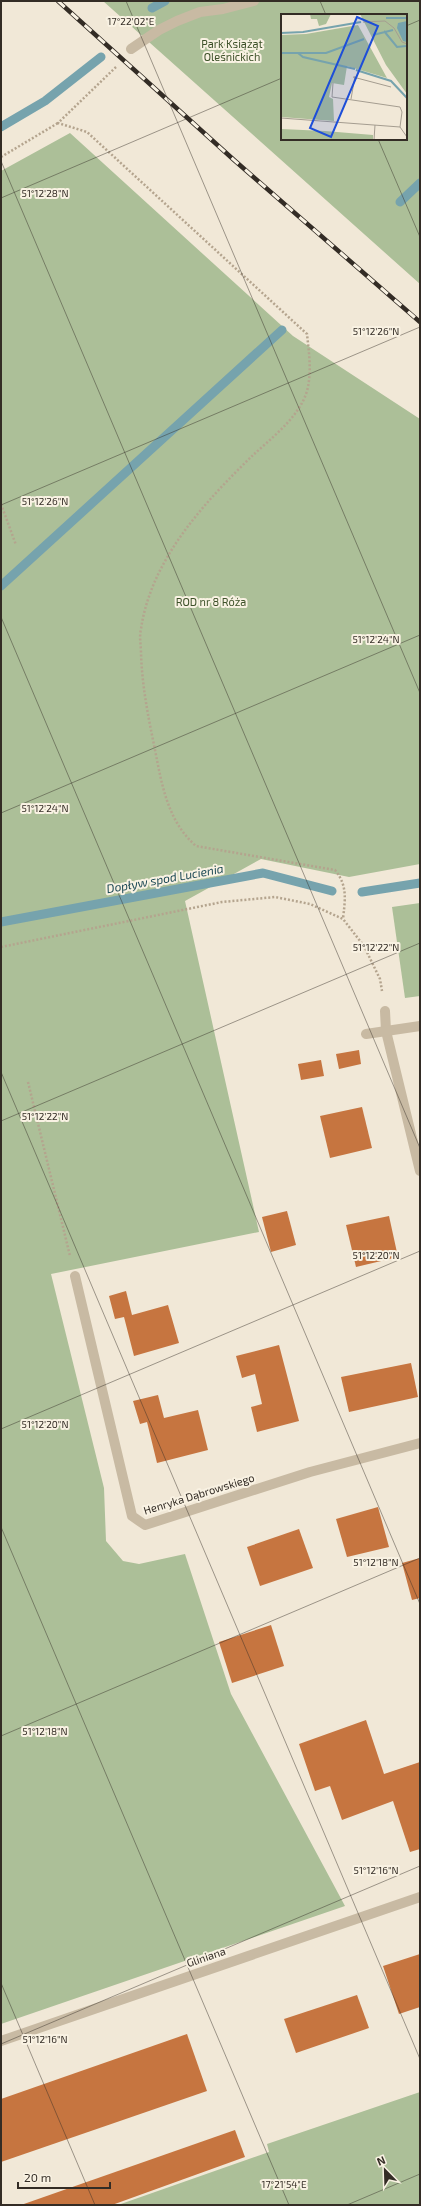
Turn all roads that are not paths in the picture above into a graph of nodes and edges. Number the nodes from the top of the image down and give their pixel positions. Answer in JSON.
{"nodes":[{"id":1,"x":254,"y":1,"type":"edge"},
{"id":2,"x":131,"y":49,"type":"dead end"},
{"id":3,"x":385,"y":1011,"type":"road end"},
{"id":4,"x":420,"y":1026,"type":"edge"},
{"id":5,"x":386,"y":1031,"type":"junction"},
{"id":6,"x":366,"y":1034,"type":"dead end"},
{"id":7,"x":420,"y":1171,"type":"edge"},
{"id":8,"x":75,"y":1276,"type":"road end"},
{"id":9,"x":420,"y":1443,"type":"edge"},
{"id":10,"x":420,"y":1897,"type":"edge"},
{"id":11,"x":1,"y":2041,"type":"edge"}],
"edges":[{"from":1,"to":2,"type":"street"},
{"from":3,"to":5,"type":"street"},
{"from":4,"to":5,"type":"street"},
{"from":5,"to":6,"type":"street"},
{"from":5,"to":7,"type":"street"},
{"from":8,"to":9,"type":"street","name":"Henryka Dąbrowskiego"},
{"from":10,"to":11,"type":"street","name":"Gliniana"}]}
